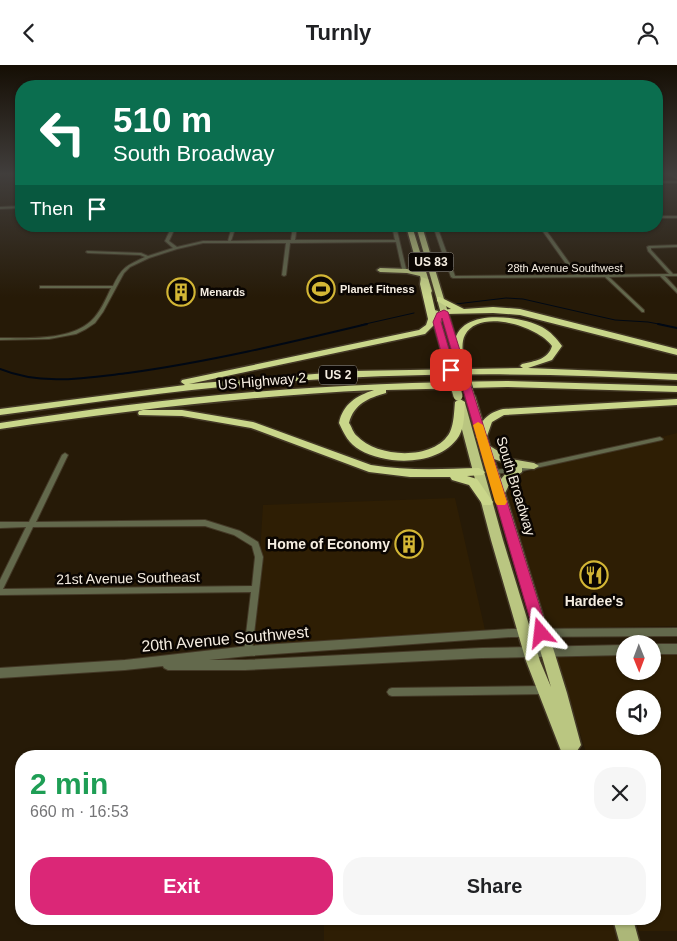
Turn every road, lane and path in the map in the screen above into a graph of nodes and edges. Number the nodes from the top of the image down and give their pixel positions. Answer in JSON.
{"nodes":[{"id":1,"x":663,"y":217,"type":"edge"},
{"id":2,"x":677,"y":217,"type":"edge"},
{"id":3,"x":171,"y":232,"type":"edge"},
{"id":4,"x":232,"y":232,"type":"edge"},
{"id":5,"x":294,"y":232,"type":"edge"},
{"id":6,"x":395,"y":232,"type":"edge"},
{"id":7,"x":411,"y":232,"type":"edge"},
{"id":8,"x":421,"y":232,"type":"edge"},
{"id":9,"x":436,"y":232,"type":"edge"},
{"id":10,"x":545,"y":232,"type":"edge"},
{"id":11,"x":397,"y":241,"type":"junction"},
{"id":12,"x":229,"y":242,"type":"junction"},
{"id":13,"x":291,"y":242,"type":"junction"},
{"id":14,"x":677,"y":246,"type":"edge"},
{"id":15,"x":176,"y":248,"type":"junction"},
{"id":16,"x":88,"y":252,"type":"dead end"},
{"id":17,"x":148,"y":257,"type":"junction"},
{"id":18,"x":448,"y":265,"type":"junction"},
{"id":19,"x":432,"y":267,"type":"junction"},
{"id":20,"x":404,"y":269,"type":"dead end"},
{"id":21,"x":380,"y":270,"type":"dead end"},
{"id":22,"x":422,"y":274,"type":"junction"},
{"id":23,"x":284,"y":275,"type":"dead end"},
{"id":24,"x":661,"y":275,"type":"junction"},
{"id":25,"x":674,"y":275,"type":"edge"},
{"id":26,"x":577,"y":276,"type":"junction"},
{"id":27,"x":606,"y":276,"type":"junction"},
{"id":28,"x":42,"y":287,"type":"dead end"},
{"id":29,"x":113,"y":287,"type":"junction"},
{"id":30,"x":677,"y":292,"type":"edge"},
{"id":31,"x":440,"y":299,"type":"junction"},
{"id":32,"x":473,"y":310,"type":"junction"},
{"id":33,"x":642,"y":311,"type":"dead end"},
{"id":34,"x":444,"y":312,"type":"junction"},
{"id":35,"x":437,"y":322,"type":"junction"},
{"id":36,"x":0,"y":339,"type":"edge"},
{"id":37,"x":677,"y":352,"type":"edge"},
{"id":38,"x":458,"y":359,"type":"junction"},
{"id":39,"x":470,"y":371,"type":"junction"},
{"id":40,"x":677,"y":377,"type":"edge"},
{"id":41,"x":439,"y":384,"type":"junction"},
{"id":42,"x":677,"y":389,"type":"edge"},
{"id":43,"x":116,"y":397,"type":"junction"},
{"id":44,"x":463,"y":398,"type":"junction"},
{"id":45,"x":677,"y":402,"type":"edge"},
{"id":46,"x":0,"y":413,"type":"edge"},
{"id":47,"x":36,"y":420,"type":"junction"},
{"id":48,"x":0,"y":426,"type":"edge"},
{"id":49,"x":660,"y":439,"type":"dead end"},
{"id":50,"x":483,"y":441,"type":"junction"},
{"id":51,"x":65,"y":455,"type":"dead end"},
{"id":52,"x":534,"y":466,"type":"junction"},
{"id":53,"x":518,"y":470,"type":"junction"},
{"id":54,"x":486,"y":472,"type":"junction"},
{"id":55,"x":434,"y":473,"type":"junction"},
{"id":56,"x":493,"y":499,"type":"junction"},
{"id":57,"x":30,"y":524,"type":"junction"},
{"id":58,"x":0,"y":525,"type":"edge"},
{"id":59,"x":0,"y":588,"type":"edge"},
{"id":60,"x":256,"y":589,"type":"junction"},
{"id":61,"x":0,"y":593,"type":"edge"},
{"id":62,"x":677,"y":632,"type":"edge"},
{"id":63,"x":525,"y":633,"type":"junction"},
{"id":64,"x":541,"y":633,"type":"junction"},
{"id":65,"x":661,"y":649,"type":"edge"},
{"id":66,"x":677,"y":649,"type":"edge"},
{"id":67,"x":616,"y":650,"type":"edge"},
{"id":68,"x":248,"y":651,"type":"junction"},
{"id":69,"x":530,"y":651,"type":"junction"},
{"id":70,"x":547,"y":651,"type":"junction"},
{"id":71,"x":126,"y":665,"type":"junction"},
{"id":72,"x":0,"y":673,"type":"edge"},
{"id":73,"x":544,"y":690,"type":"junction"},
{"id":74,"x":392,"y":692,"type":"dead end"},
{"id":75,"x":569,"y":750,"type":"edge"},
{"id":76,"x":574,"y":750,"type":"edge"},
{"id":77,"x":625,"y":925,"type":"edge"},
{"id":78,"x":629,"y":941,"type":"edge"}],
"edges":[{"from":1,"to":2,"type":"street"},
{"from":3,"to":15,"type":"street"},
{"from":4,"to":12,"type":"street"},
{"from":5,"to":13,"type":"street"},
{"from":6,"to":11,"type":"street"},
{"from":7,"to":22,"type":"highway","name":"South Broadway","number":"US 83"},
{"from":8,"to":19,"type":"highway","name":"South Broadway","number":"US 83"},
{"from":9,"to":18,"type":"street"},
{"from":10,"to":26,"type":"street"},
{"from":11,"to":13,"type":"street"},
{"from":11,"to":20,"type":"street"},
{"from":12,"to":13,"type":"street"},
{"from":12,"to":15,"type":"street"},
{"from":13,"to":23,"type":"street"},
{"from":14,"to":25,"type":"street"},
{"from":15,"to":17,"type":"street"},
{"from":16,"to":17,"type":"street"},
{"from":17,"to":29,"type":"street"},
{"from":18,"to":19,"type":"street"},
{"from":18,"to":26,"type":"street","name":"28th Avenue Southwest"},
{"from":19,"to":22,"type":"street"},
{"from":19,"to":31,"type":"highway","name":"South Broadway","number":"US 83"},
{"from":21,"to":22,"type":"highway"},
{"from":22,"to":35,"type":"highway","name":"South Broadway","number":"US 83"},
{"from":22,"to":43,"type":"highway"},
{"from":24,"to":25,"type":"street","name":"28th Avenue Southwest"},
{"from":24,"to":27,"type":"street","name":"28th Avenue Southwest"},
{"from":24,"to":30,"type":"street"},
{"from":26,"to":27,"type":"street","name":"28th Avenue Southwest"},
{"from":27,"to":33,"type":"street"},
{"from":28,"to":29,"type":"street"},
{"from":29,"to":36,"type":"street"},
{"from":31,"to":32,"type":"highway"},
{"from":31,"to":34,"type":"highway","name":"South Broadway","number":"US 83"},
{"from":32,"to":34,"type":"highway"},
{"from":32,"to":37,"type":"highway"},
{"from":34,"to":35,"type":"highway"},
{"from":34,"to":38,"type":"highway","name":"South Broadway","number":"US 83"},
{"from":35,"to":44,"type":"highway","name":"South Broadway","number":"US 83","bridge":true},
{"from":38,"to":39,"type":"highway"},
{"from":38,"to":44,"type":"highway","name":"South Broadway","number":"US 83","bridge":true},
{"from":39,"to":40,"type":"highway","name":"US Highway 2","number":"US 2"},
{"from":39,"to":43,"type":"highway","name":"US Highway 2","number":"US 2"},
{"from":41,"to":42,"type":"highway","name":"US Highway 2","number":"US 2"},
{"from":41,"to":44,"type":"highway"},
{"from":41,"to":47,"type":"highway","name":"US Highway 2","number":"US 2"},
{"from":43,"to":46,"type":"highway","name":"US Highway 2","number":"US 2"},
{"from":44,"to":50,"type":"highway","name":"South Broadway","number":"US 83"},
{"from":44,"to":54,"type":"highway","name":"South Broadway","number":"US 83"},
{"from":45,"to":50,"type":"highway"},
{"from":47,"to":48,"type":"highway","name":"US Highway 2","number":"US 2"},
{"from":47,"to":55,"type":"highway"},
{"from":49,"to":52,"type":"street"},
{"from":50,"to":52,"type":"highway"},
{"from":50,"to":54,"type":"highway","name":"South Broadway","number":"US 83"},
{"from":51,"to":57,"type":"street"},
{"from":52,"to":53,"type":"street"},
{"from":53,"to":54,"type":"street"},
{"from":53,"to":56,"type":"highway"},
{"from":54,"to":55,"type":"highway"},
{"from":54,"to":56,"type":"highway","name":"South Broadway","number":"US 83"},
{"from":55,"to":56,"type":"highway"},
{"from":56,"to":63,"type":"highway","name":"South Broadway","number":"US 83"},
{"from":56,"to":64,"type":"highway","name":"South Broadway","number":"US 83"},
{"from":57,"to":58,"type":"street"},
{"from":57,"to":59,"type":"street"},
{"from":57,"to":60,"type":"street"},
{"from":60,"to":61,"type":"street","name":"21st Avenue Southeast"},
{"from":60,"to":68,"type":"street"},
{"from":62,"to":64,"type":"street","name":"20th Avenue Southwest"},
{"from":63,"to":64,"type":"street","name":"20th Avenue Southwest"},
{"from":63,"to":68,"type":"street","name":"20th Avenue Southwest"},
{"from":63,"to":69,"type":"highway","name":"South Broadway","number":"US 83"},
{"from":64,"to":70,"type":"highway","name":"South Broadway","number":"US 83"},
{"from":65,"to":66,"type":"street"},
{"from":67,"to":70,"type":"street","name":"20th Avenue Southwest"},
{"from":68,"to":71,"type":"street","name":"20th Avenue Southwest"},
{"from":69,"to":70,"type":"street","name":"20th Avenue Southwest"},
{"from":69,"to":71,"type":"street","name":"20th Avenue Southwest"},
{"from":69,"to":73,"type":"highway","name":"South Broadway","number":"US 83"},
{"from":70,"to":76,"type":"highway","name":"South Broadway","number":"US 83"},
{"from":71,"to":72,"type":"street"},
{"from":73,"to":74,"type":"street"},
{"from":73,"to":75,"type":"highway","name":"South Broadway","number":"US 83"},
{"from":77,"to":78,"type":"main road"}]}
